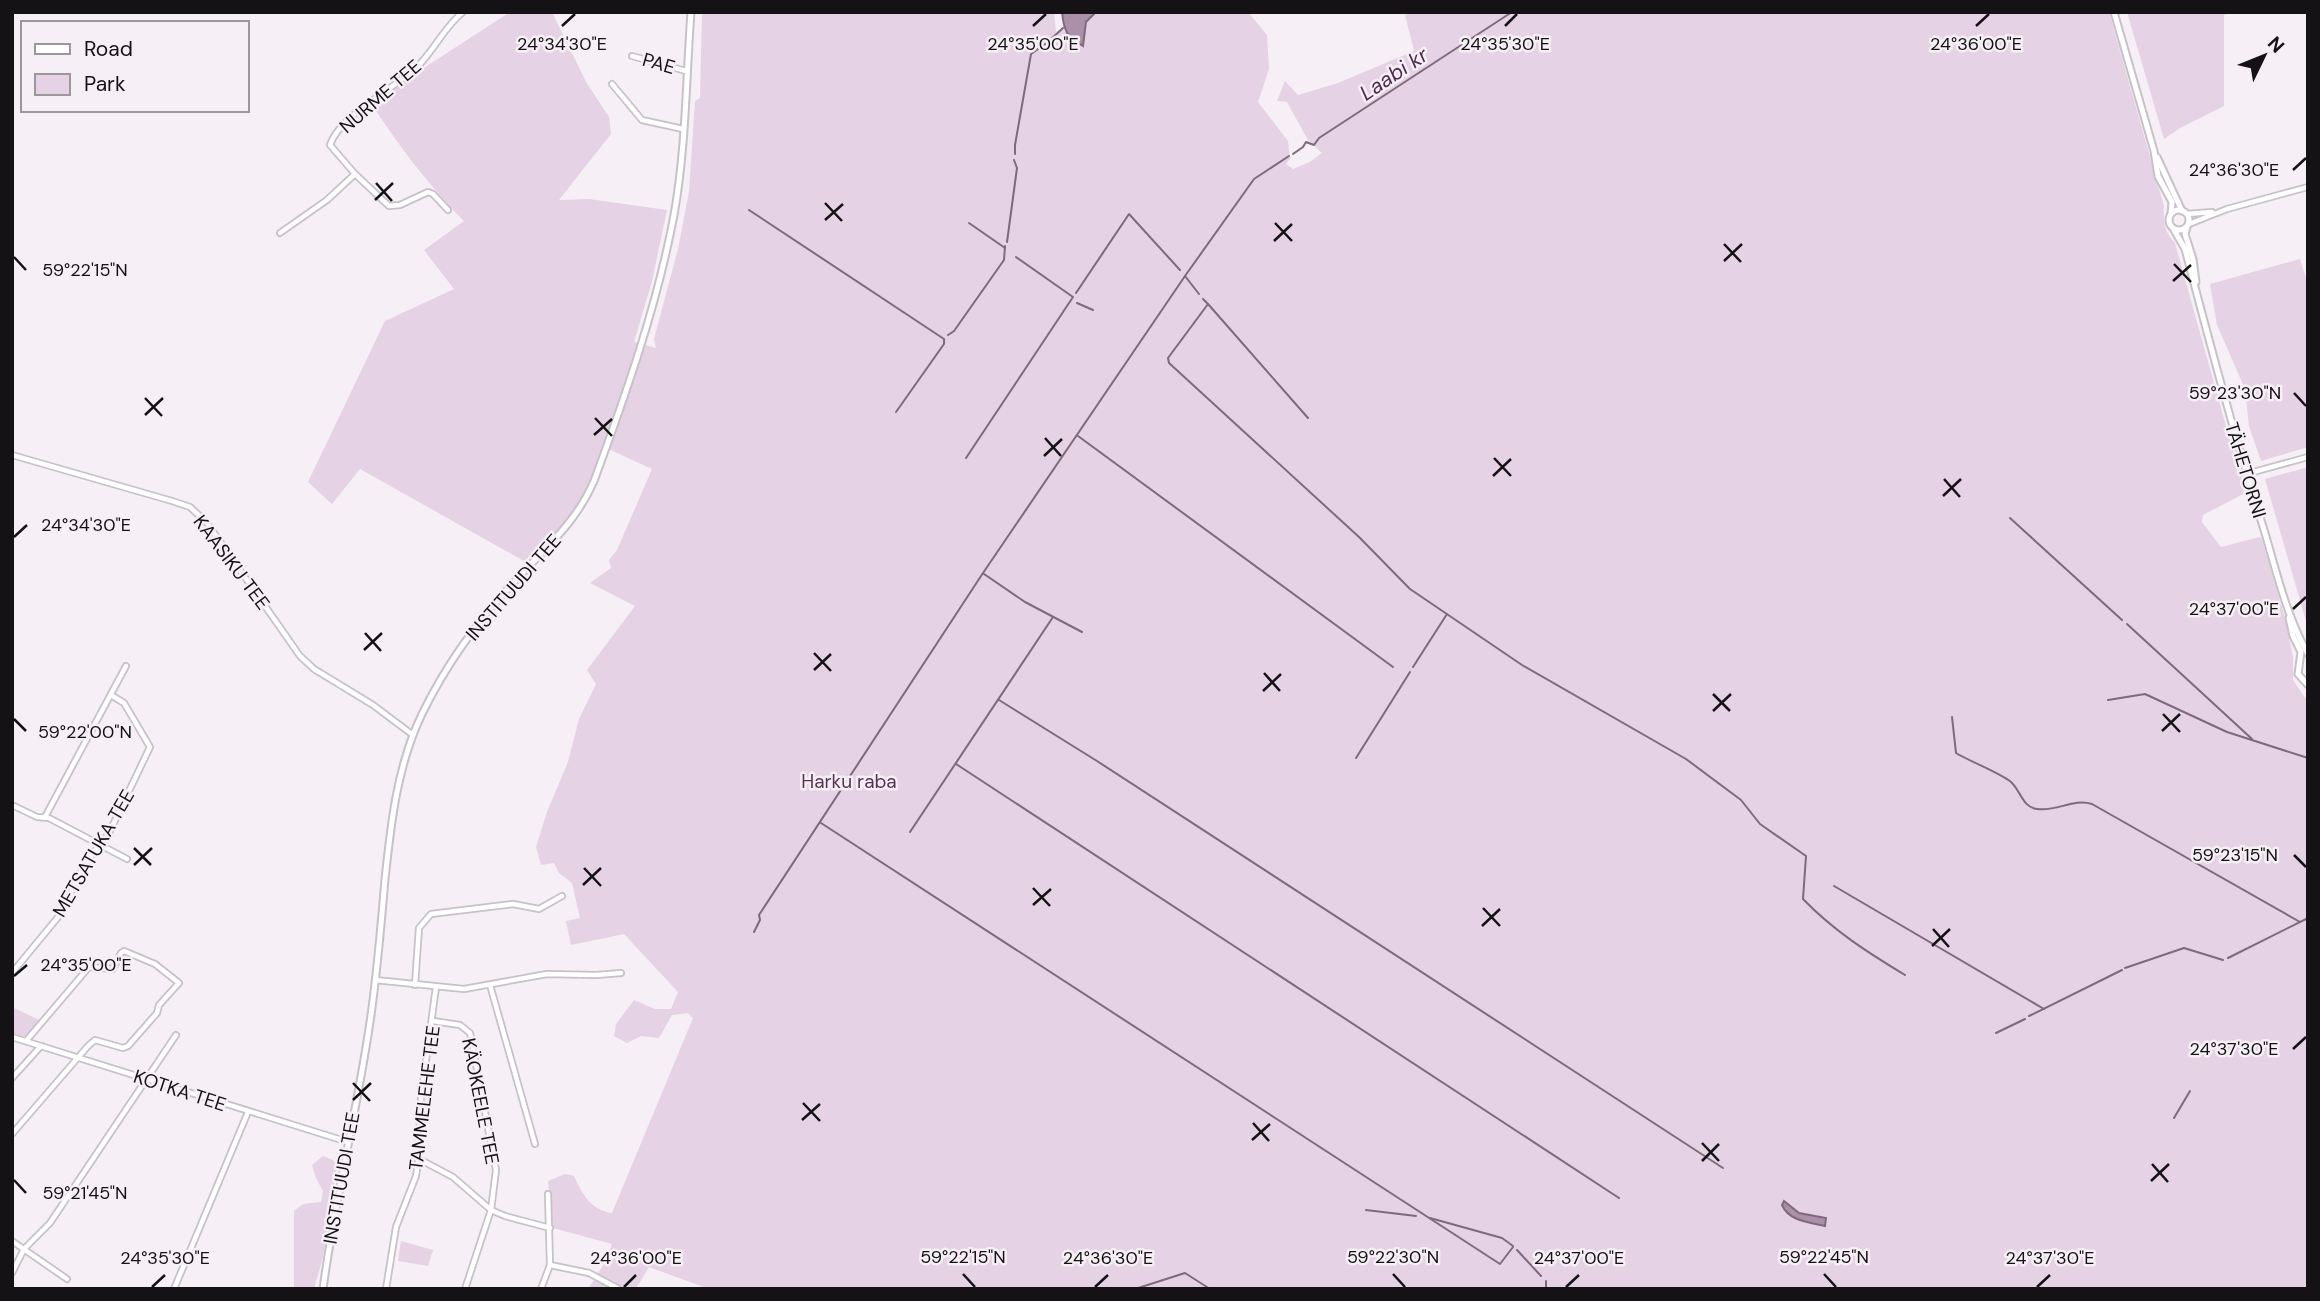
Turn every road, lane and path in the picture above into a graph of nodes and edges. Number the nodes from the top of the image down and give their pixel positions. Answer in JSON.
{"nodes":[{"id":1,"x":463,"y":12,"type":"edge"},
{"id":2,"x":691,"y":12,"type":"edge"},
{"id":3,"x":2114,"y":12,"type":"edge"},
{"id":4,"x":632,"y":56,"type":"dead end"},
{"id":5,"x":686,"y":71,"type":"junction"},
{"id":6,"x":612,"y":84,"type":"dead end"},
{"id":7,"x":683,"y":129,"type":"junction"},
{"id":8,"x":2154,"y":151,"type":"junction"},
{"id":9,"x":355,"y":174,"type":"junction"},
{"id":10,"x":2308,"y":187,"type":"edge"},
{"id":11,"x":2227,"y":209,"type":"junction"},
{"id":12,"x":448,"y":210,"type":"dead end"},
{"id":13,"x":2185,"y":212,"type":"junction"},
{"id":14,"x":2171,"y":214,"type":"junction"},
{"id":15,"x":2188,"y":226,"type":"junction"},
{"id":16,"x":2174,"y":230,"type":"junction"},
{"id":17,"x":280,"y":233,"type":"dead end"},
{"id":18,"x":2196,"y":292,"type":"junction"},
{"id":19,"x":12,"y":455,"type":"edge"},
{"id":20,"x":2308,"y":457,"type":"edge"},
{"id":21,"x":2246,"y":474,"type":"junction"},
{"id":22,"x":2288,"y":606,"type":"junction"},
{"id":23,"x":2308,"y":657,"type":"edge"},
{"id":24,"x":2300,"y":663,"type":"junction"},
{"id":25,"x":126,"y":666,"type":"dead end"},
{"id":26,"x":2307,"y":682,"type":"edge"},
{"id":27,"x":110,"y":695,"type":"junction"},
{"id":28,"x":413,"y":735,"type":"junction"},
{"id":29,"x":14,"y":806,"type":"dead end"},
{"id":30,"x":45,"y":817,"type":"junction"},
{"id":31,"x":100,"y":845,"type":"junction"},
{"id":32,"x":127,"y":859,"type":"dead end"},
{"id":33,"x":562,"y":896,"type":"dead end"},
{"id":34,"x":12,"y":973,"type":"edge"},
{"id":35,"x":621,"y":973,"type":"dead end"},
{"id":36,"x":375,"y":980,"type":"junction"},
{"id":37,"x":415,"y":985,"type":"junction"},
{"id":38,"x":490,"y":985,"type":"junction"},
{"id":39,"x":436,"y":987,"type":"junction"},
{"id":40,"x":433,"y":1021,"type":"junction"},
{"id":41,"x":176,"y":1035,"type":"dead end"},
{"id":42,"x":12,"y":1037,"type":"edge"},
{"id":43,"x":26,"y":1041,"type":"junction"},
{"id":44,"x":41,"y":1046,"type":"junction"},
{"id":45,"x":79,"y":1058,"type":"junction"},
{"id":46,"x":12,"y":1078,"type":"edge"},
{"id":47,"x":147,"y":1080,"type":"junction"},
{"id":48,"x":248,"y":1112,"type":"junction"},
{"id":49,"x":12,"y":1134,"type":"edge"},
{"id":50,"x":348,"y":1142,"type":"junction"},
{"id":51,"x":535,"y":1144,"type":"dead end"},
{"id":52,"x":419,"y":1159,"type":"junction"},
{"id":53,"x":548,"y":1194,"type":"dead end"},
{"id":54,"x":491,"y":1210,"type":"junction"},
{"id":55,"x":550,"y":1228,"type":"junction"},
{"id":56,"x":12,"y":1241,"type":"edge"},
{"id":57,"x":24,"y":1250,"type":"junction"},
{"id":58,"x":550,"y":1265,"type":"junction"},
{"id":59,"x":12,"y":1273,"type":"edge"},
{"id":60,"x":67,"y":1279,"type":"dead end"},
{"id":61,"x":174,"y":1289,"type":"edge"},
{"id":62,"x":323,"y":1289,"type":"edge"},
{"id":63,"x":386,"y":1289,"type":"edge"},
{"id":64,"x":465,"y":1289,"type":"edge"},
{"id":65,"x":541,"y":1289,"type":"edge"},
{"id":66,"x":619,"y":1289,"type":"edge"}],
"edges":[{"from":1,"to":9,"type":"street","name":"NURME TEE"},
{"from":2,"to":5,"type":"street","name":"INSTITUUDI TEE"},
{"from":3,"to":8,"type":"street"},
{"from":4,"to":5,"type":"street","name":"PAE"},
{"from":5,"to":7,"type":"street","name":"INSTITUUDI TEE"},
{"from":6,"to":7,"type":"street"},
{"from":7,"to":28,"type":"street","name":"INSTITUUDI TEE"},
{"from":8,"to":13,"type":"street"},
{"from":8,"to":14,"type":"street"},
{"from":9,"to":12,"type":"street"},
{"from":9,"to":17,"type":"street"},
{"from":10,"to":11,"type":"street"},
{"from":11,"to":13,"type":"street"},
{"from":11,"to":15,"type":"street"},
{"from":13,"to":14,"type":"street"},
{"from":13,"to":15,"type":"street"},
{"from":14,"to":16,"type":"street"},
{"from":15,"to":16,"type":"street"},
{"from":15,"to":18,"type":"street","name":"TÄHETORNI"},
{"from":16,"to":18,"type":"street","name":"TÄHETORNI"},
{"from":18,"to":21,"type":"street","name":"TÄHETORNI"},
{"from":19,"to":28,"type":"street","name":"KAASIKU TEE"},
{"from":20,"to":21,"type":"street"},
{"from":21,"to":22,"type":"street","name":"TÄHETORNI"},
{"from":22,"to":23,"type":"street","name":"TÄHETORNI"},
{"from":22,"to":24,"type":"street","name":"TÄHETORNI"},
{"from":23,"to":24,"type":"street"},
{"from":24,"to":26,"type":"street","name":"TÄHETORNI"},
{"from":25,"to":27,"type":"street"},
{"from":27,"to":30,"type":"street"},
{"from":27,"to":31,"type":"street","name":"METSATUKA TEE"},
{"from":28,"to":36,"type":"street","name":"INSTITUUDI TEE"},
{"from":29,"to":30,"type":"street"},
{"from":30,"to":31,"type":"street"},
{"from":31,"to":32,"type":"street"},
{"from":31,"to":34,"type":"street","name":"METSATUKA TEE"},
{"from":33,"to":37,"type":"street"},
{"from":35,"to":38,"type":"street"},
{"from":36,"to":37,"type":"street"},
{"from":36,"to":50,"type":"street","name":"INSTITUUDI TEE"},
{"from":37,"to":39,"type":"street"},
{"from":38,"to":39,"type":"street"},
{"from":38,"to":51,"type":"street"},
{"from":39,"to":40,"type":"street","name":"TAMMELEHE TEE"},
{"from":40,"to":52,"type":"street","name":"TAMMELEHE TEE"},
{"from":40,"to":54,"type":"street","name":"KÄOKEELE TEE"},
{"from":41,"to":47,"type":"street"},
{"from":42,"to":43,"type":"street","name":"KOTKA TEE"},
{"from":43,"to":44,"type":"street","name":"KOTKA TEE"},
{"from":43,"to":45,"type":"street"},
{"from":44,"to":45,"type":"street","name":"KOTKA TEE"},
{"from":44,"to":46,"type":"street"},
{"from":45,"to":47,"type":"street","name":"KOTKA TEE"},
{"from":45,"to":49,"type":"street"},
{"from":47,"to":48,"type":"street","name":"KOTKA TEE"},
{"from":47,"to":57,"type":"street"},
{"from":48,"to":50,"type":"street","name":"KOTKA TEE"},
{"from":48,"to":61,"type":"street"},
{"from":50,"to":62,"type":"street","name":"INSTITUUDI TEE"},
{"from":52,"to":54,"type":"street"},
{"from":52,"to":63,"type":"street","name":"TAMMELEHE TEE"},
{"from":53,"to":55,"type":"street"},
{"from":54,"to":55,"type":"street"},
{"from":54,"to":64,"type":"street","name":"KÄOKEELE TEE"},
{"from":55,"to":58,"type":"street"},
{"from":56,"to":57,"type":"street"},
{"from":57,"to":59,"type":"street"},
{"from":57,"to":60,"type":"street"},
{"from":58,"to":65,"type":"street"},
{"from":58,"to":66,"type":"street"}]}
